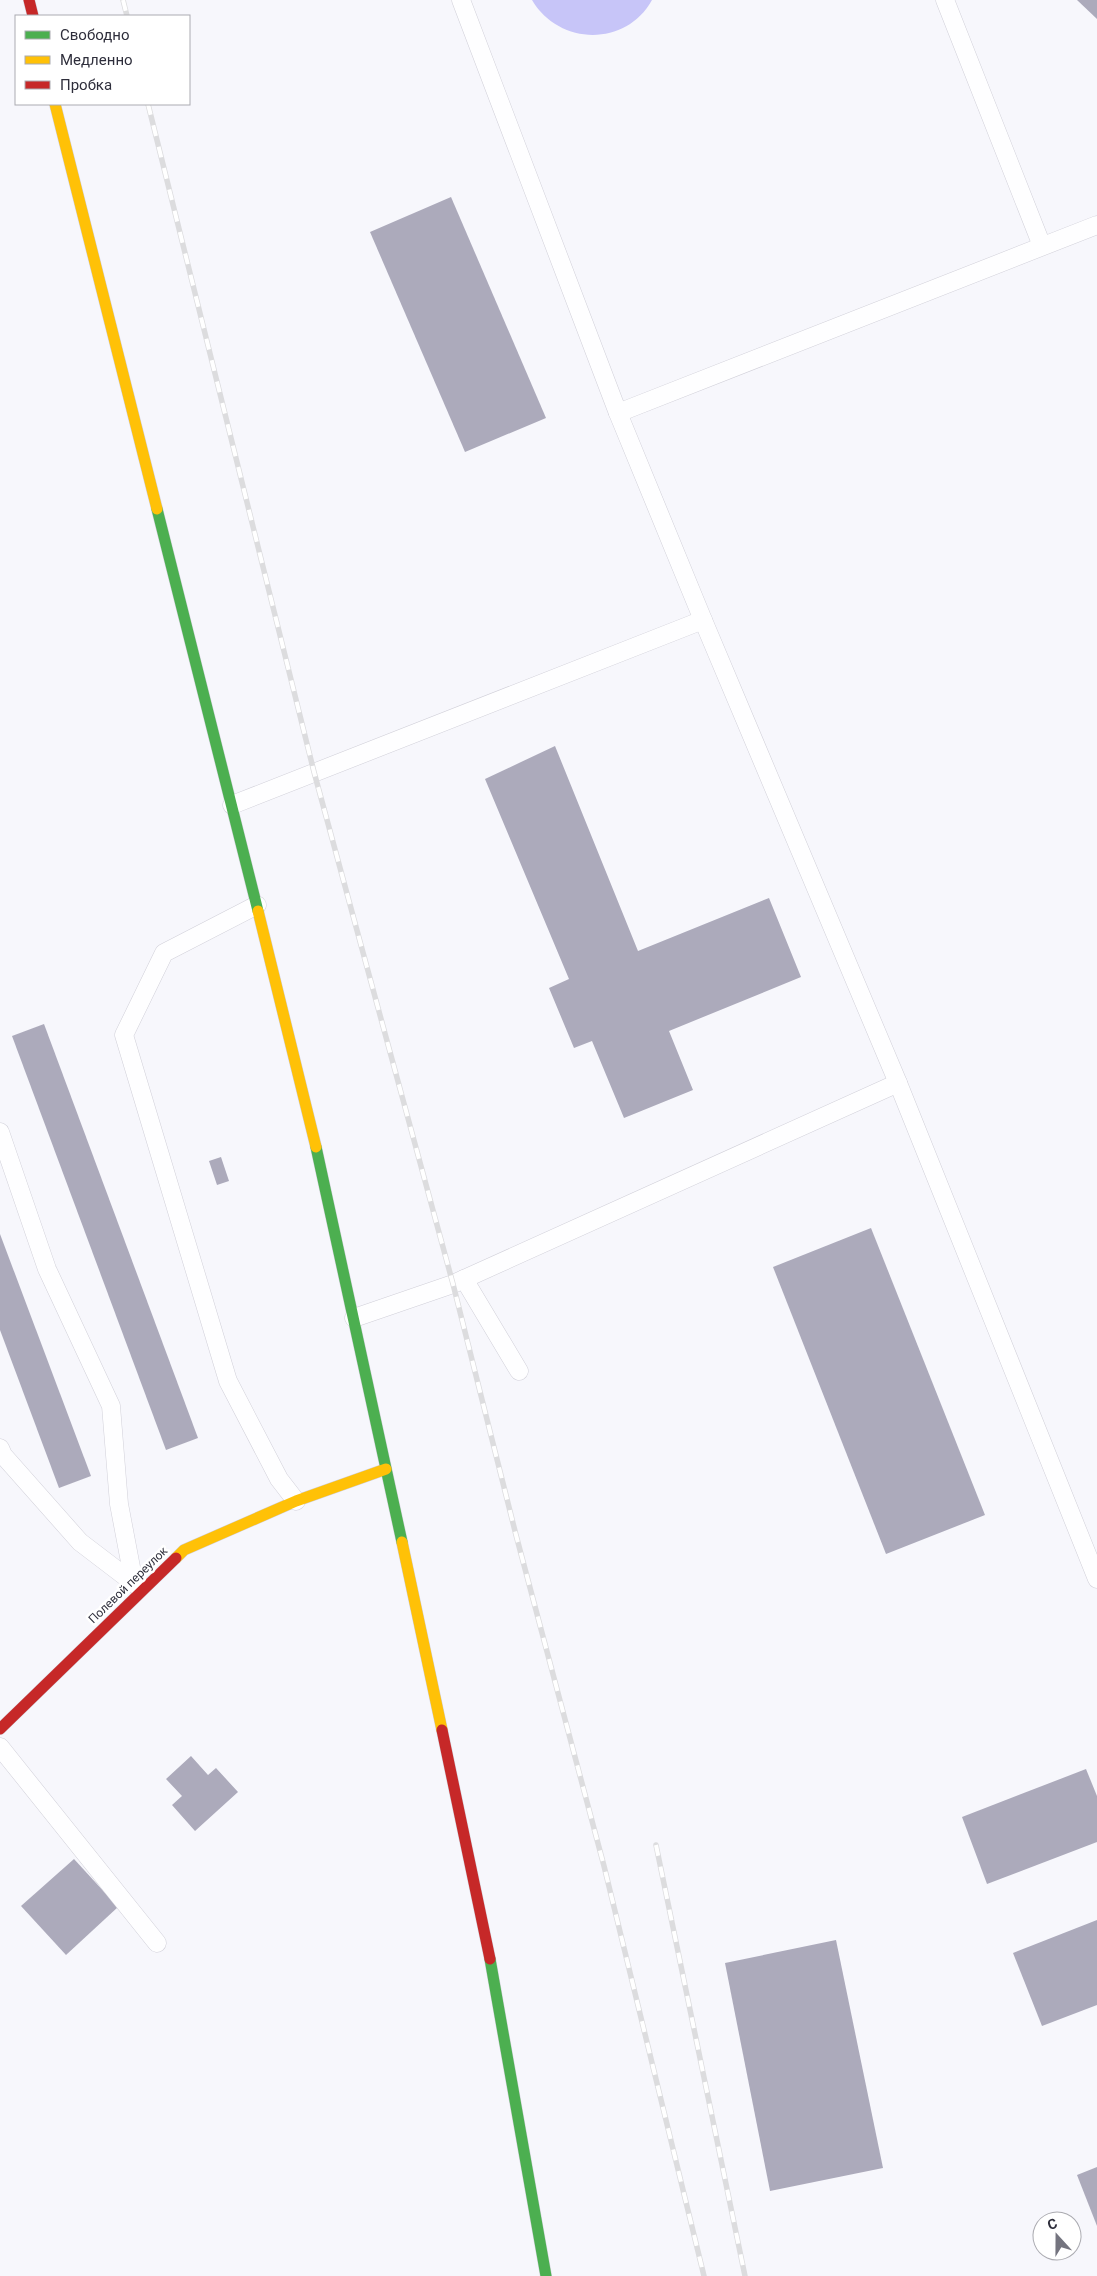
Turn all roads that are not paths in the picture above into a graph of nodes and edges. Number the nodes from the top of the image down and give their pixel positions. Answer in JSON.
{"nodes":[{"id":1,"x":29,"y":0,"type":"edge"},
{"id":2,"x":461,"y":0,"type":"edge"},
{"id":3,"x":946,"y":0,"type":"edge"},
{"id":4,"x":33,"y":15,"type":"edge"},
{"id":5,"x":55,"y":105,"type":"edge"},
{"id":6,"x":1097,"y":225,"type":"edge"},
{"id":7,"x":1042,"y":246,"type":"junction"},
{"id":8,"x":618,"y":413,"type":"junction"},
{"id":9,"x":703,"y":620,"type":"junction"},
{"id":10,"x":232,"y":805,"type":"junction"},
{"id":11,"x":257,"y":905,"type":"junction"},
{"id":12,"x":898,"y":1083,"type":"junction"},
{"id":13,"x":0,"y":1132,"type":"edge"},
{"id":14,"x":464,"y":1280,"type":"junction"},
{"id":15,"x":354,"y":1318,"type":"junction"},
{"id":16,"x":519,"y":1371,"type":"dead end"},
{"id":17,"x":0,"y":1448,"type":"edge"},
{"id":18,"x":386,"y":1469,"type":"junction"},
{"id":19,"x":296,"y":1501,"type":"junction"},
{"id":20,"x":1097,"y":1579,"type":"edge"},
{"id":21,"x":138,"y":1586,"type":"junction"},
{"id":22,"x":0,"y":1729,"type":"edge"},
{"id":23,"x":0,"y":1747,"type":"edge"},
{"id":24,"x":157,"y":1943,"type":"dead end"},
{"id":25,"x":546,"y":2276,"type":"edge"}],
"edges":[{"from":1,"to":4,"type":"street"},
{"from":2,"to":8,"type":"lane"},
{"from":3,"to":7,"type":"lane"},
{"from":5,"to":10,"type":"street"},
{"from":6,"to":7,"type":"lane"},
{"from":7,"to":8,"type":"lane"},
{"from":8,"to":9,"type":"lane"},
{"from":9,"to":10,"type":"lane"},
{"from":9,"to":12,"type":"lane"},
{"from":10,"to":11,"type":"street"},
{"from":11,"to":15,"type":"street"},
{"from":11,"to":19,"type":"lane"},
{"from":12,"to":14,"type":"lane"},
{"from":12,"to":20,"type":"lane"},
{"from":13,"to":21,"type":"lane"},
{"from":14,"to":15,"type":"lane"},
{"from":14,"to":16,"type":"lane"},
{"from":15,"to":18,"type":"street"},
{"from":17,"to":21,"type":"lane"},
{"from":18,"to":19,"type":"street","name":"Полевой переулок"},
{"from":18,"to":25,"type":"street"},
{"from":19,"to":21,"type":"street","name":"Полевой переулок"},
{"from":21,"to":22,"type":"street","name":"Полевой переулок"},
{"from":23,"to":24,"type":"lane"}]}
